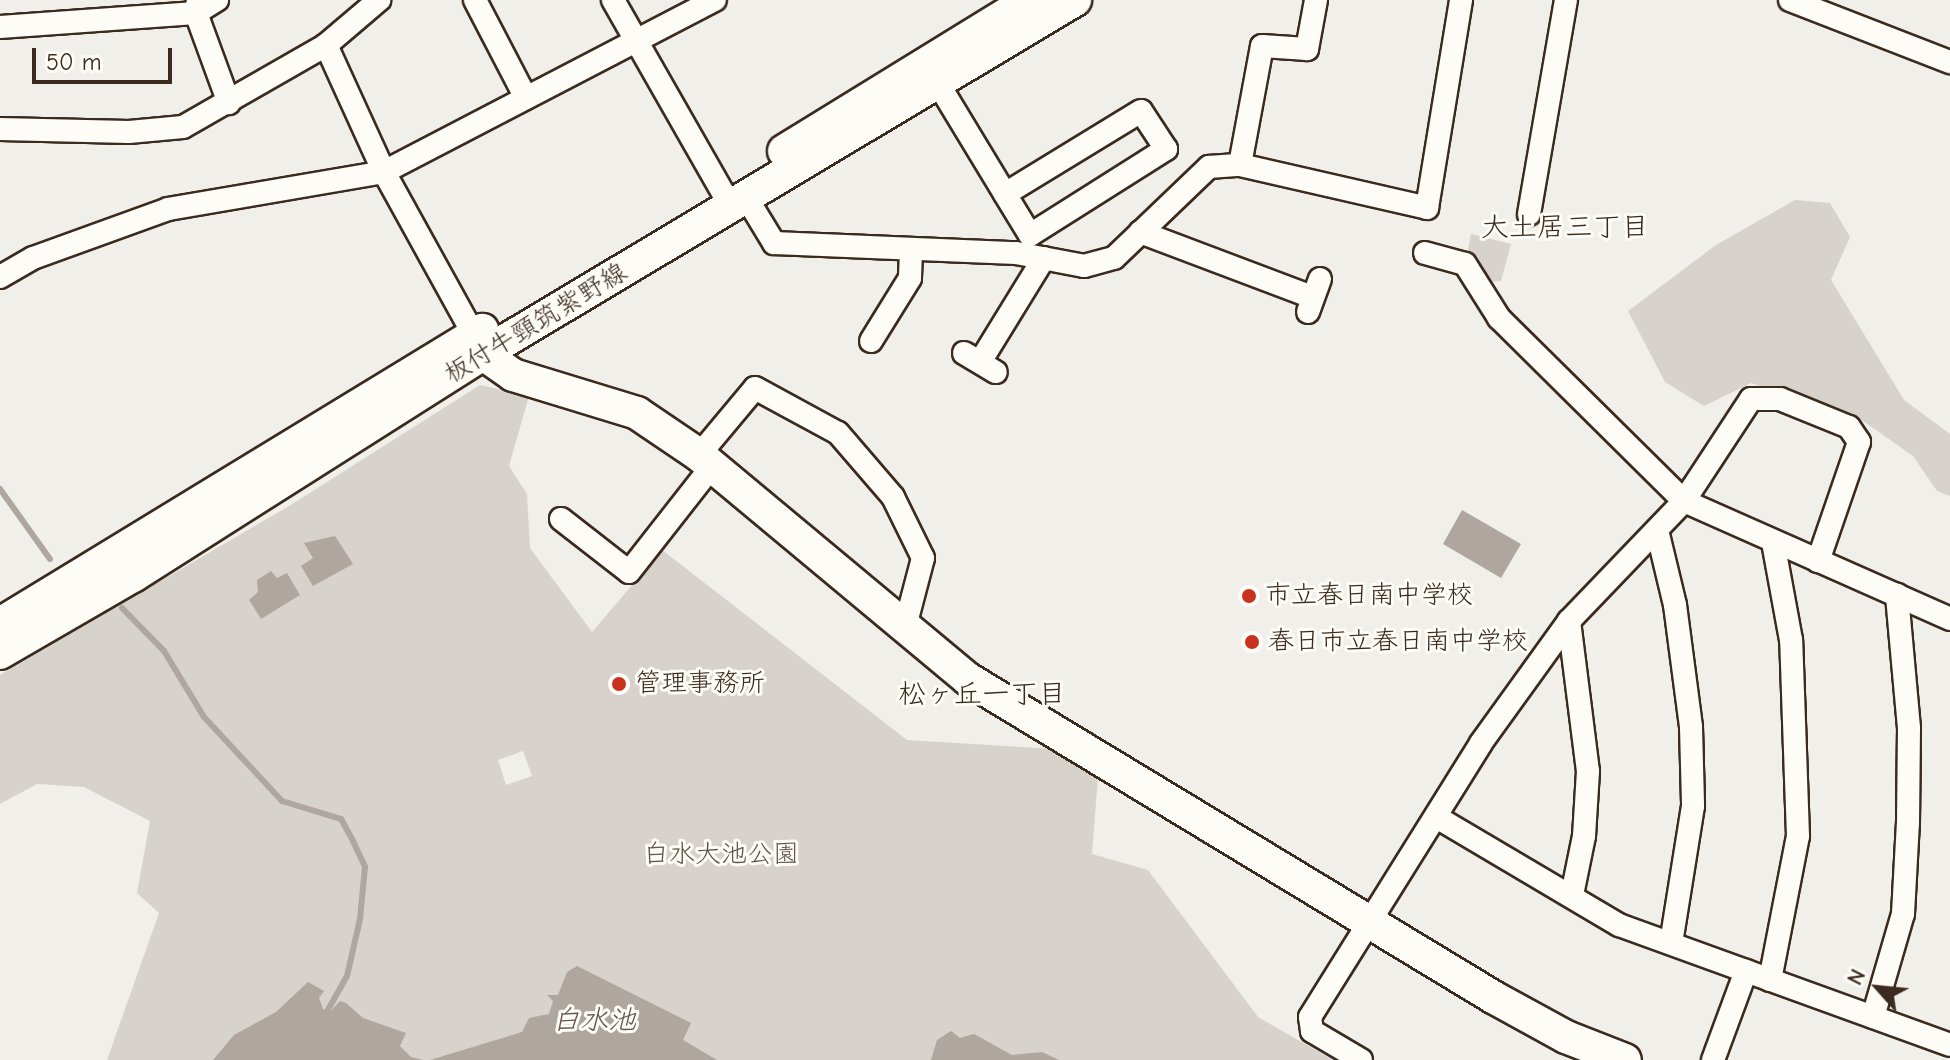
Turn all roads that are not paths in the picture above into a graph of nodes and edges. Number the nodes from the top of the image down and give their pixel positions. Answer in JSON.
{"nodes":[{"id":1,"x":217,"y":0,"type":"edge"},
{"id":2,"x":379,"y":0,"type":"edge"},
{"id":3,"x":475,"y":0,"type":"edge"},
{"id":4,"x":613,"y":0,"type":"edge"},
{"id":5,"x":713,"y":0,"type":"edge"},
{"id":6,"x":1029,"y":0,"type":"edge"},
{"id":7,"x":1075,"y":0,"type":"edge"},
{"id":8,"x":1316,"y":0,"type":"edge"},
{"id":9,"x":1461,"y":0,"type":"edge"},
{"id":10,"x":1566,"y":0,"type":"edge"},
{"id":11,"x":1790,"y":0,"type":"edge"},
{"id":12,"x":197,"y":6,"type":"edge"},
{"id":13,"x":0,"y":27,"type":"edge"},
{"id":14,"x":633,"y":42,"type":"junction"},
{"id":15,"x":326,"y":45,"type":"junction"},
{"id":16,"x":1950,"y":62,"type":"edge"},
{"id":17,"x":939,"y":85,"type":"junction"},
{"id":18,"x":526,"y":98,"type":"junction"},
{"id":19,"x":229,"y":103,"type":"junction"},
{"id":20,"x":0,"y":129,"type":"edge"},
{"id":21,"x":1240,"y":165,"type":"junction"},
{"id":22,"x":384,"y":172,"type":"junction"},
{"id":23,"x":1005,"y":194,"type":"junction"},
{"id":24,"x":732,"y":199,"type":"junction"},
{"id":25,"x":1529,"y":214,"type":"dead end"},
{"id":26,"x":1140,"y":232,"type":"junction"},
{"id":27,"x":911,"y":249,"type":"junction"},
{"id":28,"x":1425,"y":253,"type":"dead end"},
{"id":29,"x":1044,"y":258,"type":"junction"},
{"id":30,"x":0,"y":277,"type":"edge"},
{"id":31,"x":1313,"y":296,"type":"dead end"},
{"id":32,"x":871,"y":341,"type":"dead end"},
{"id":33,"x":479,"y":344,"type":"junction"},
{"id":34,"x":980,"y":362,"type":"dead end"},
{"id":35,"x":706,"y":461,"type":"junction"},
{"id":36,"x":1684,"y":501,"type":"junction"},
{"id":37,"x":561,"y":519,"type":"dead end"},
{"id":38,"x":1657,"y":530,"type":"junction"},
{"id":39,"x":1773,"y":542,"type":"junction"},
{"id":40,"x":1818,"y":561,"type":"junction"},
{"id":41,"x":1897,"y":595,"type":"junction"},
{"id":42,"x":1950,"y":619,"type":"edge"},
{"id":43,"x":1569,"y":621,"type":"junction"},
{"id":44,"x":906,"y":623,"type":"junction"},
{"id":45,"x":0,"y":624,"type":"edge"},
{"id":46,"x":0,"y":653,"type":"edge"},
{"id":47,"x":1438,"y":818,"type":"junction"},
{"id":48,"x":1572,"y":895,"type":"junction"},
{"id":49,"x":1369,"y":922,"type":"junction"},
{"id":50,"x":1671,"y":943,"type":"junction"},
{"id":51,"x":1746,"y":971,"type":"junction"},
{"id":52,"x":1770,"y":980,"type":"junction"},
{"id":53,"x":1873,"y":1017,"type":"junction"},
{"id":54,"x":1950,"y":1045,"type":"edge"},
{"id":55,"x":1361,"y":1060,"type":"edge"},
{"id":56,"x":1625,"y":1060,"type":"edge"},
{"id":57,"x":1713,"y":1060,"type":"edge"}],
"edges":[{"from":1,"to":12,"type":"street"},
{"from":2,"to":15,"type":"street"},
{"from":3,"to":18,"type":"street"},
{"from":4,"to":14,"type":"street"},
{"from":5,"to":14,"type":"street"},
{"from":6,"to":24,"type":"main road","name":"板付牛頸筑紫野線"},
{"from":7,"to":17,"type":"main road","name":"板付牛頸筑紫野線"},
{"from":8,"to":21,"type":"street"},
{"from":9,"to":21,"type":"street"},
{"from":10,"to":25,"type":"street"},
{"from":11,"to":16,"type":"street"},
{"from":12,"to":13,"type":"street"},
{"from":12,"to":19,"type":"street"},
{"from":14,"to":18,"type":"street"},
{"from":14,"to":24,"type":"street"},
{"from":15,"to":19,"type":"street"},
{"from":15,"to":22,"type":"street"},
{"from":17,"to":23,"type":"street"},
{"from":17,"to":24,"type":"main road","name":"板付牛頸筑紫野線"},
{"from":18,"to":22,"type":"street"},
{"from":19,"to":20,"type":"street"},
{"from":21,"to":26,"type":"street"},
{"from":22,"to":30,"type":"street"},
{"from":22,"to":33,"type":"street"},
{"from":23,"to":23,"type":"street"},
{"from":24,"to":27,"type":"street"},
{"from":24,"to":33,"type":"main road","name":"板付牛頸筑紫野線"},
{"from":26,"to":29,"type":"street"},
{"from":26,"to":31,"type":"street"},
{"from":27,"to":29,"type":"street"},
{"from":27,"to":32,"type":"street"},
{"from":28,"to":36,"type":"street"},
{"from":29,"to":34,"type":"street"},
{"from":33,"to":35,"type":"main road"},
{"from":33,"to":45,"type":"main road","name":"板付牛頸筑紫野線"},
{"from":33,"to":46,"type":"main road","name":"板付牛頸筑紫野線"},
{"from":35,"to":37,"type":"street"},
{"from":35,"to":44,"type":"main road"},
{"from":35,"to":44,"type":"street"},
{"from":36,"to":38,"type":"street"},
{"from":36,"to":39,"type":"street"},
{"from":36,"to":40,"type":"street"},
{"from":38,"to":43,"type":"street"},
{"from":38,"to":50,"type":"street"},
{"from":39,"to":40,"type":"street"},
{"from":39,"to":52,"type":"street"},
{"from":40,"to":41,"type":"street"},
{"from":41,"to":42,"type":"street"},
{"from":41,"to":53,"type":"street"},
{"from":43,"to":47,"type":"street"},
{"from":43,"to":48,"type":"street"},
{"from":44,"to":49,"type":"main road"},
{"from":47,"to":48,"type":"street"},
{"from":47,"to":49,"type":"street"},
{"from":48,"to":50,"type":"street"},
{"from":49,"to":55,"type":"street"},
{"from":49,"to":56,"type":"main road"},
{"from":50,"to":51,"type":"street"},
{"from":51,"to":52,"type":"street"},
{"from":51,"to":57,"type":"street"},
{"from":52,"to":53,"type":"street"},
{"from":53,"to":54,"type":"street"}]}
